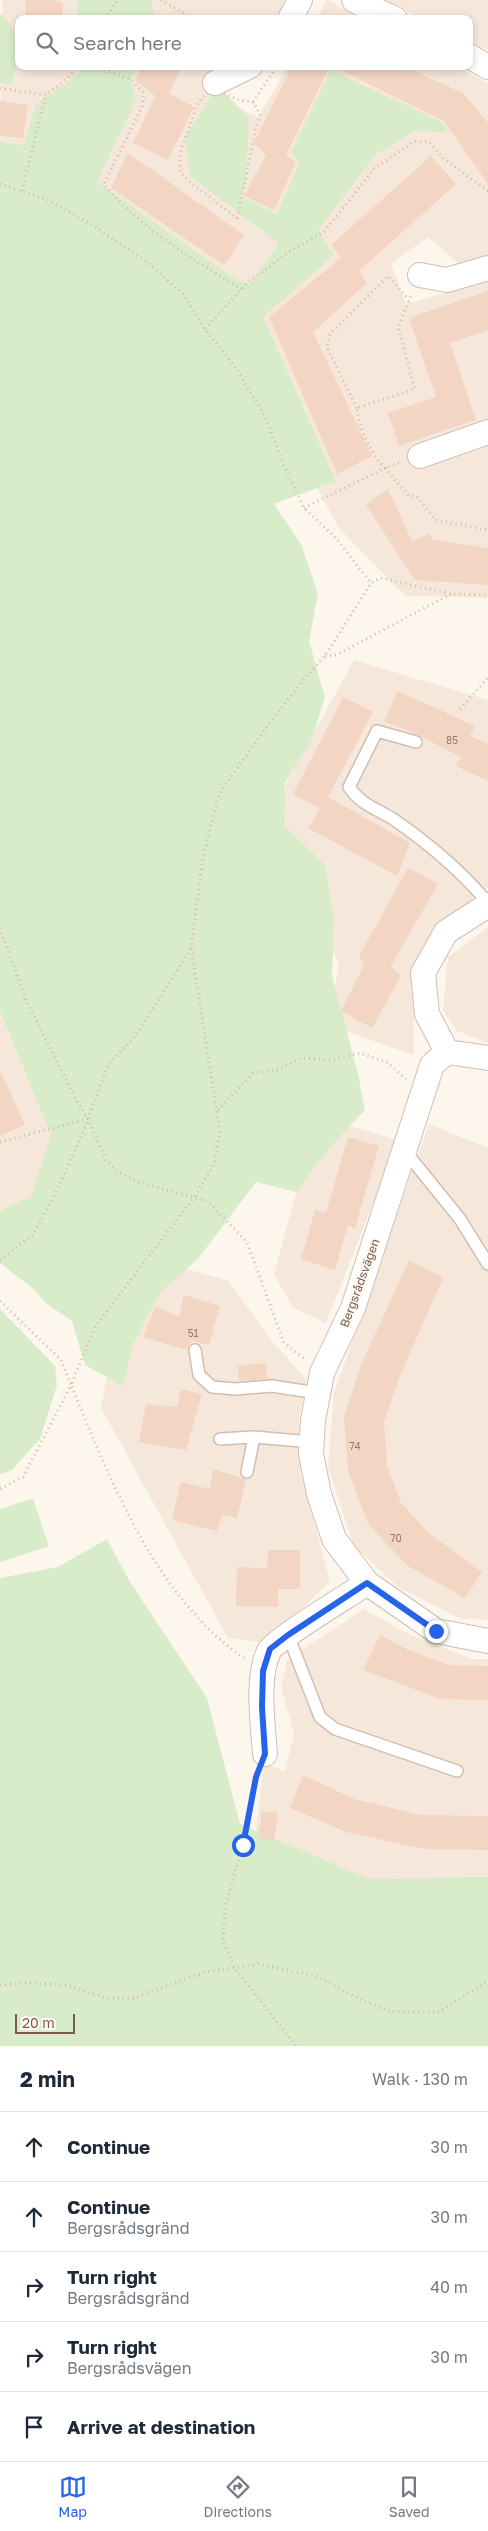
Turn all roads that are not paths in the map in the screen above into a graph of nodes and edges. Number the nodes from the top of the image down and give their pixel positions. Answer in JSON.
{"nodes":[{"id":1,"x":300,"y":0,"type":"edge"},
{"id":2,"x":354,"y":0,"type":"edge"},
{"id":3,"x":292,"y":15,"type":"edge"},
{"id":4,"x":386,"y":15,"type":"edge"},
{"id":5,"x":473,"y":58,"type":"edge"},
{"id":6,"x":488,"y":67,"type":"edge"},
{"id":7,"x":242,"y":70,"type":"edge"},
{"id":8,"x":215,"y":83,"type":"road end"},
{"id":9,"x":488,"y":268,"type":"edge"},
{"id":10,"x":420,"y":275,"type":"road end"},
{"id":11,"x":488,"y":432,"type":"edge"},
{"id":12,"x":420,"y":456,"type":"road end"},
{"id":13,"x":416,"y":742,"type":"dead end"},
{"id":14,"x":488,"y":904,"type":"edge"},
{"id":15,"x":447,"y":1052,"type":"junction"},
{"id":16,"x":488,"y":1058,"type":"edge"},
{"id":17,"x":405,"y":1151,"type":"junction"},
{"id":18,"x":488,"y":1264,"type":"edge"},
{"id":19,"x":196,"y":1350,"type":"dead end"},
{"id":20,"x":320,"y":1383,"type":"junction"},
{"id":21,"x":254,"y":1437,"type":"junction"},
{"id":22,"x":220,"y":1439,"type":"dead end"},
{"id":23,"x":312,"y":1442,"type":"junction"},
{"id":24,"x":247,"y":1472,"type":"dead end"},
{"id":25,"x":367,"y":1583,"type":"junction"},
{"id":26,"x":288,"y":1635,"type":"junction"},
{"id":27,"x":488,"y":1641,"type":"edge"},
{"id":28,"x":265,"y":1754,"type":"road end"},
{"id":29,"x":457,"y":1771,"type":"dead end"}],
"edges":[{"from":1,"to":3,"type":"street"},
{"from":2,"to":4,"type":"street"},
{"from":5,"to":6,"type":"street"},
{"from":7,"to":8,"type":"street"},
{"from":9,"to":10,"type":"street"},
{"from":11,"to":12,"type":"street"},
{"from":13,"to":14,"type":"lane"},
{"from":14,"to":15,"type":"street"},
{"from":15,"to":16,"type":"street"},
{"from":15,"to":17,"type":"street","name":"Bergsrådsvägen"},
{"from":17,"to":18,"type":"lane"},
{"from":17,"to":20,"type":"street","name":"Bergsrådsvägen"},
{"from":19,"to":20,"type":"lane"},
{"from":20,"to":23,"type":"street","name":"Bergsrådsvägen"},
{"from":21,"to":22,"type":"lane"},
{"from":21,"to":23,"type":"lane"},
{"from":21,"to":24,"type":"lane"},
{"from":23,"to":25,"type":"street","name":"Bergsrådsvägen"},
{"from":25,"to":26,"type":"street"},
{"from":25,"to":27,"type":"street","name":"Bergsrådsvägen"},
{"from":26,"to":28,"type":"street"},
{"from":26,"to":29,"type":"lane"}]}
